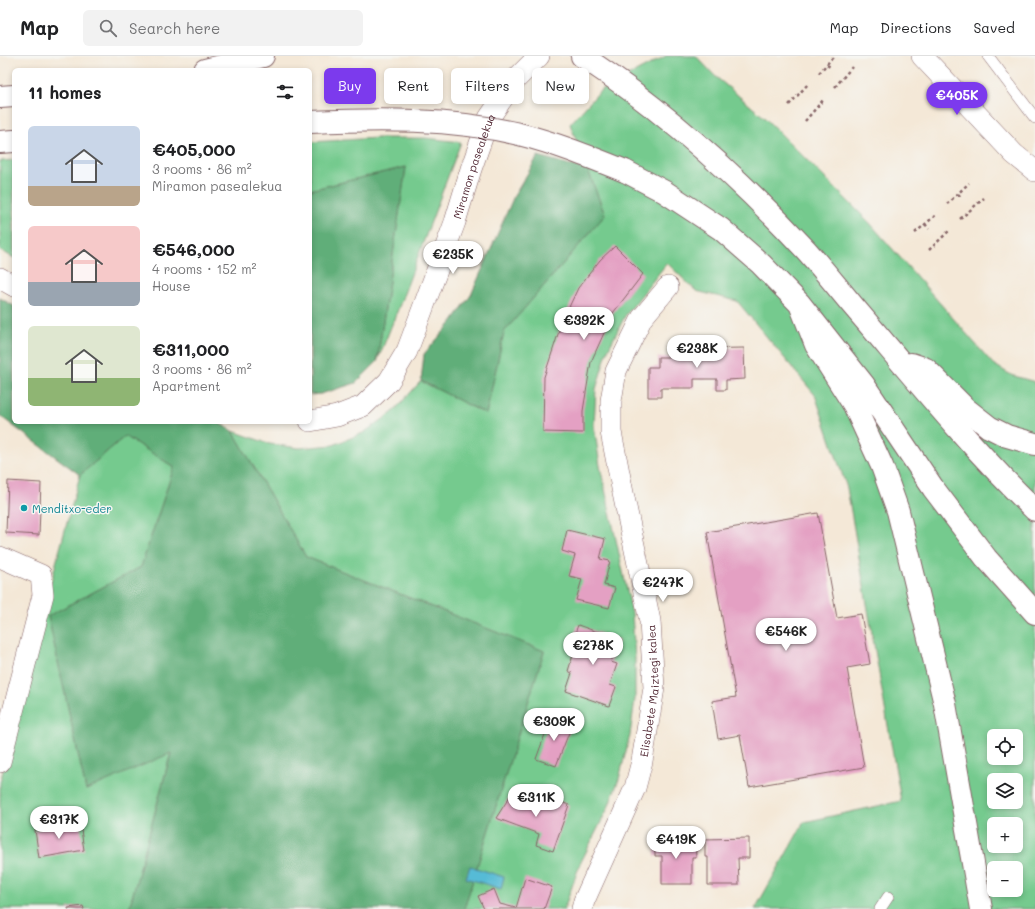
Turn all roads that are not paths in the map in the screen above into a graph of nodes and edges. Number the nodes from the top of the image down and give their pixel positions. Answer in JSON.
{"nodes":[{"id":1,"x":263,"y":56,"type":"edge"},
{"id":2,"x":539,"y":56,"type":"edge"},
{"id":3,"x":582,"y":56,"type":"edge"},
{"id":4,"x":922,"y":56,"type":"edge"},
{"id":5,"x":988,"y":56,"type":"edge"},
{"id":6,"x":214,"y":68,"type":"edge"},
{"id":7,"x":12,"y":96,"type":"edge"},
{"id":8,"x":0,"y":97,"type":"edge"},
{"id":9,"x":1035,"y":118,"type":"edge"},
{"id":10,"x":312,"y":122,"type":"edge"},
{"id":11,"x":12,"y":141,"type":"edge"},
{"id":12,"x":0,"y":142,"type":"edge"},
{"id":13,"x":1035,"y":172,"type":"edge"},
{"id":14,"x":0,"y":278,"type":"edge"},
{"id":15,"x":12,"y":285,"type":"edge"},
{"id":16,"x":668,"y":287,"type":"dead end"},
{"id":17,"x":800,"y":304,"type":"junction"},
{"id":18,"x":900,"y":360,"type":"junction"},
{"id":19,"x":312,"y":421,"type":"edge"},
{"id":20,"x":1035,"y":444,"type":"edge"},
{"id":21,"x":1035,"y":510,"type":"edge"},
{"id":22,"x":0,"y":557,"type":"edge"},
{"id":23,"x":1035,"y":613,"type":"edge"},
{"id":24,"x":0,"y":762,"type":"edge"},
{"id":25,"x":888,"y":897,"type":"dead end"},
{"id":26,"x":582,"y":909,"type":"edge"},
{"id":27,"x":880,"y":909,"type":"edge"},
{"id":28,"x":981,"y":909,"type":"edge"}],
"edges":[{"from":1,"to":6,"type":"highway"},
{"from":2,"to":19,"type":"street","name":"Miramon pasealekua"},
{"from":3,"to":18,"type":"highway"},
{"from":4,"to":13,"type":"street"},
{"from":5,"to":9,"type":"lane"},
{"from":7,"to":8,"type":"highway"},
{"from":10,"to":17,"type":"highway","bridge":true},
{"from":11,"to":12,"type":"highway"},
{"from":14,"to":15,"type":"street"},
{"from":16,"to":26,"type":"street","name":"Elisabete Maiztegi kalea"},
{"from":17,"to":23,"type":"highway"},
{"from":17,"to":28,"type":"highway"},
{"from":18,"to":20,"type":"highway"},
{"from":18,"to":21,"type":"highway"},
{"from":22,"to":24,"type":"street"},
{"from":25,"to":27,"type":"lane"}]}
